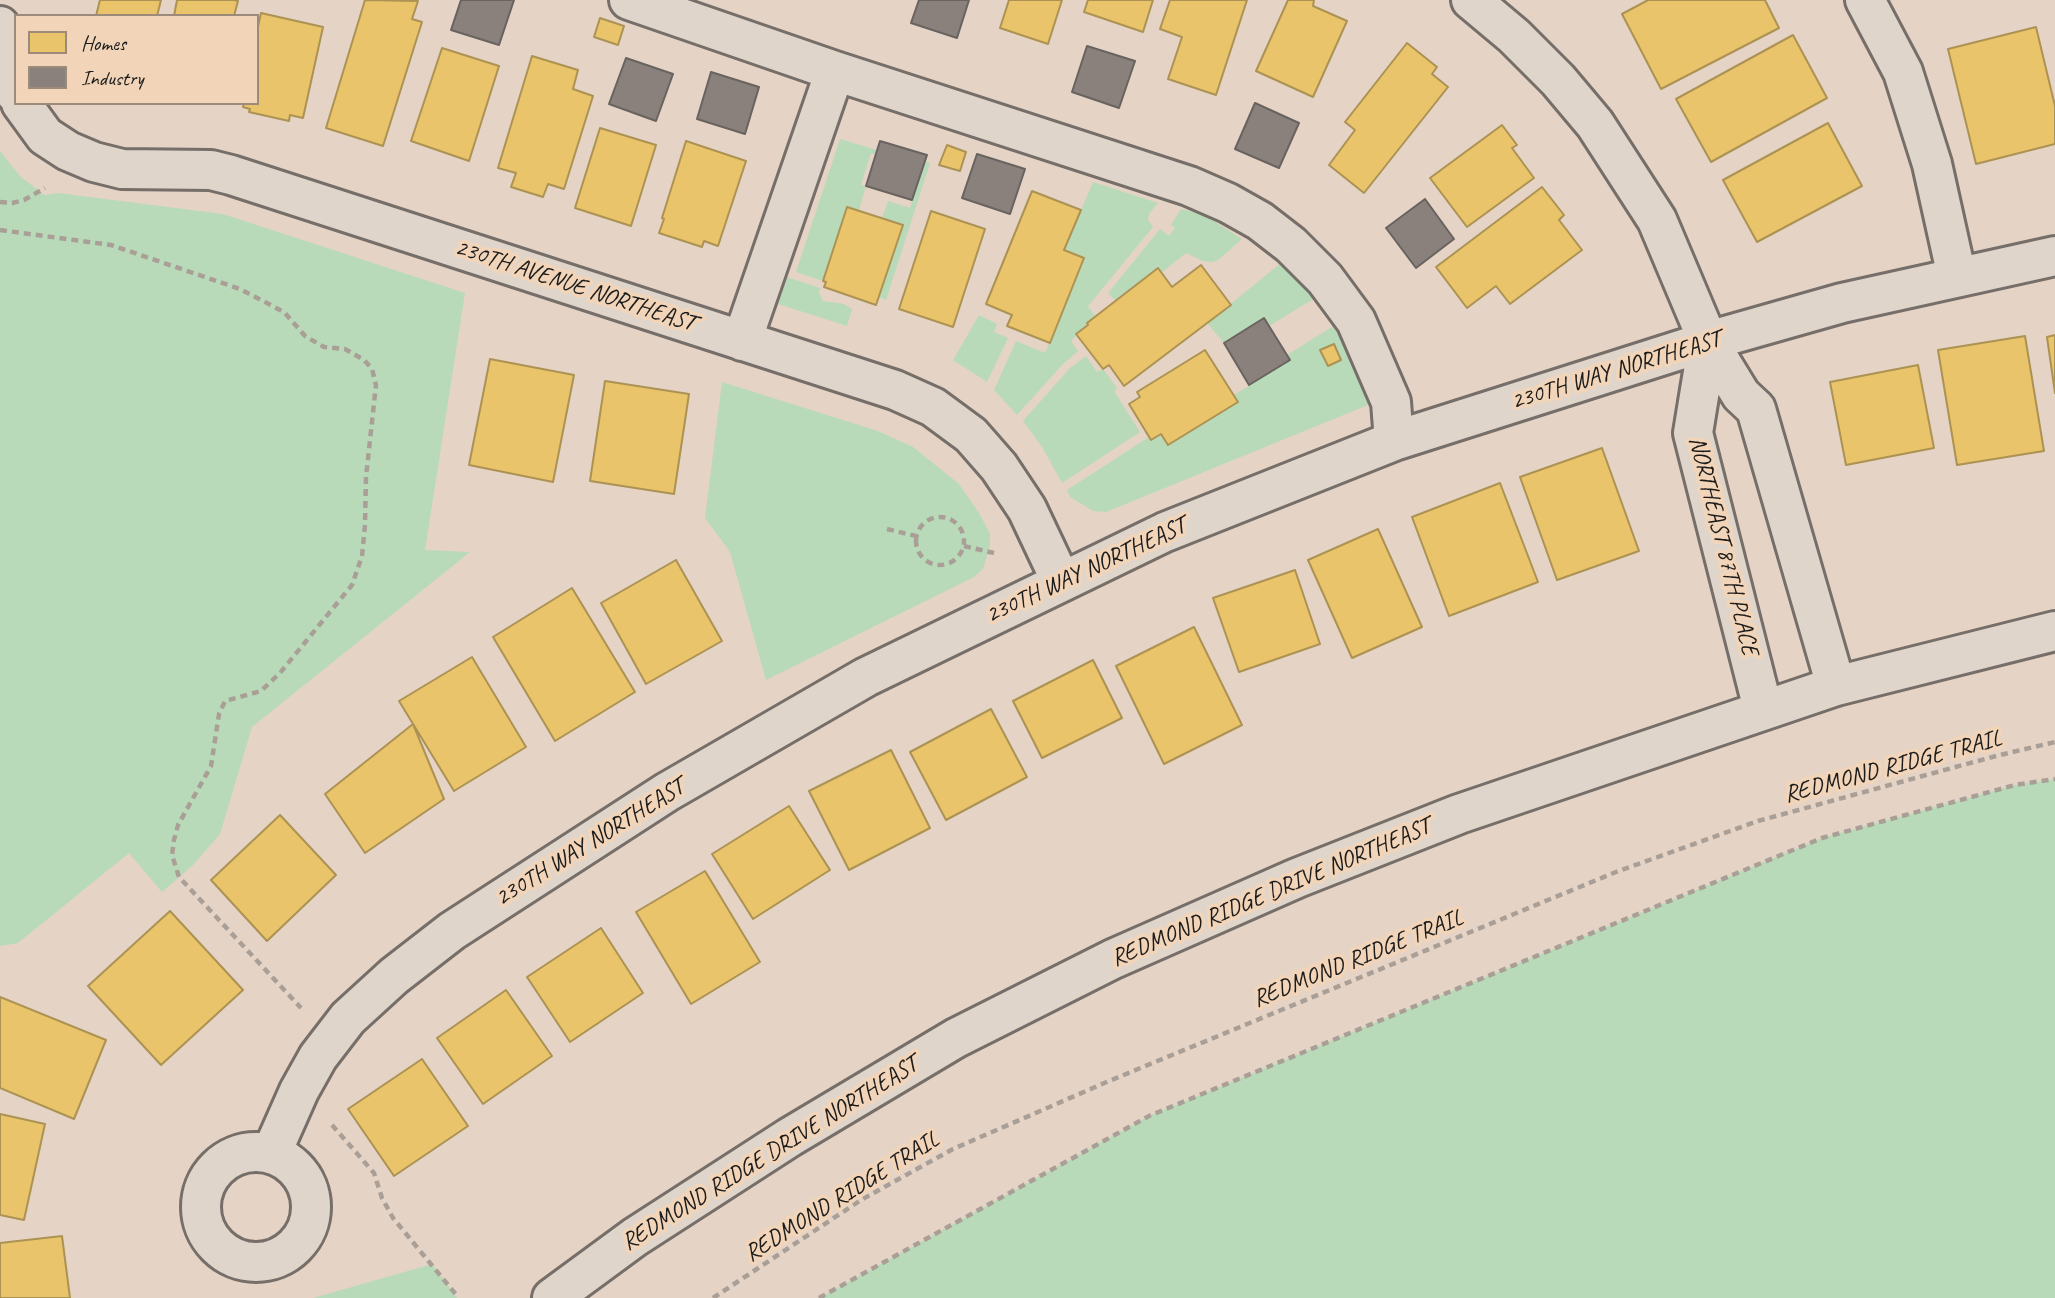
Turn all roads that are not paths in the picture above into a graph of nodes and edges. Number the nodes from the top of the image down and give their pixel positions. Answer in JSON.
{"nodes":[{"id":1,"x":5,"y":0,"type":"edge"},
{"id":2,"x":629,"y":0,"type":"edge"},
{"id":3,"x":1471,"y":0,"type":"edge"},
{"id":4,"x":1865,"y":0,"type":"edge"},
{"id":5,"x":0,"y":20,"type":"edge"},
{"id":6,"x":0,"y":26,"type":"edge"},
{"id":7,"x":835,"y":71,"type":"junction"},
{"id":8,"x":14,"y":87,"type":"edge"},
{"id":9,"x":22,"y":105,"type":"edge"},
{"id":10,"x":2055,"y":256,"type":"edge"},
{"id":11,"x":1957,"y":277,"type":"junction"},
{"id":12,"x":742,"y":341,"type":"junction"},
{"id":13,"x":1708,"y":341,"type":"junction"},
{"id":14,"x":1394,"y":441,"type":"junction"},
{"id":15,"x":1061,"y":581,"type":"junction"},
{"id":16,"x":2055,"y":631,"type":"edge"},
{"id":17,"x":1836,"y":686,"type":"junction"},
{"id":18,"x":1763,"y":709,"type":"junction"},
{"id":19,"x":272,"y":1152,"type":"dead end"},
{"id":20,"x":552,"y":1298,"type":"edge"}],
"edges":[{"from":1,"to":5,"type":"street"},
{"from":2,"to":7,"type":"street"},
{"from":3,"to":13,"type":"street"},
{"from":4,"to":11,"type":"street"},
{"from":6,"to":8,"type":"street"},
{"from":7,"to":12,"type":"street"},
{"from":7,"to":14,"type":"street"},
{"from":9,"to":12,"type":"street","name":"230TH AVENUE NORTHEAST"},
{"from":10,"to":11,"type":"street","name":"230TH WAY NORTHEAST"},
{"from":11,"to":13,"type":"street","name":"230TH WAY NORTHEAST"},
{"from":12,"to":15,"type":"street","name":"230TH AVENUE NORTHEAST"},
{"from":13,"to":14,"type":"street","name":"230TH WAY NORTHEAST"},
{"from":13,"to":17,"type":"street"},
{"from":13,"to":18,"type":"street","name":"NORTHEAST 87TH PLACE"},
{"from":14,"to":15,"type":"street","name":"230TH WAY NORTHEAST"},
{"from":15,"to":19,"type":"street","name":"230TH WAY NORTHEAST"},
{"from":16,"to":17,"type":"street","name":"REDMOND RIDGE DRIVE NORTHEAST"},
{"from":17,"to":18,"type":"street","name":"REDMOND RIDGE DRIVE NORTHEAST"},
{"from":18,"to":20,"type":"street","name":"REDMOND RIDGE DRIVE NORTHEAST"}]}
